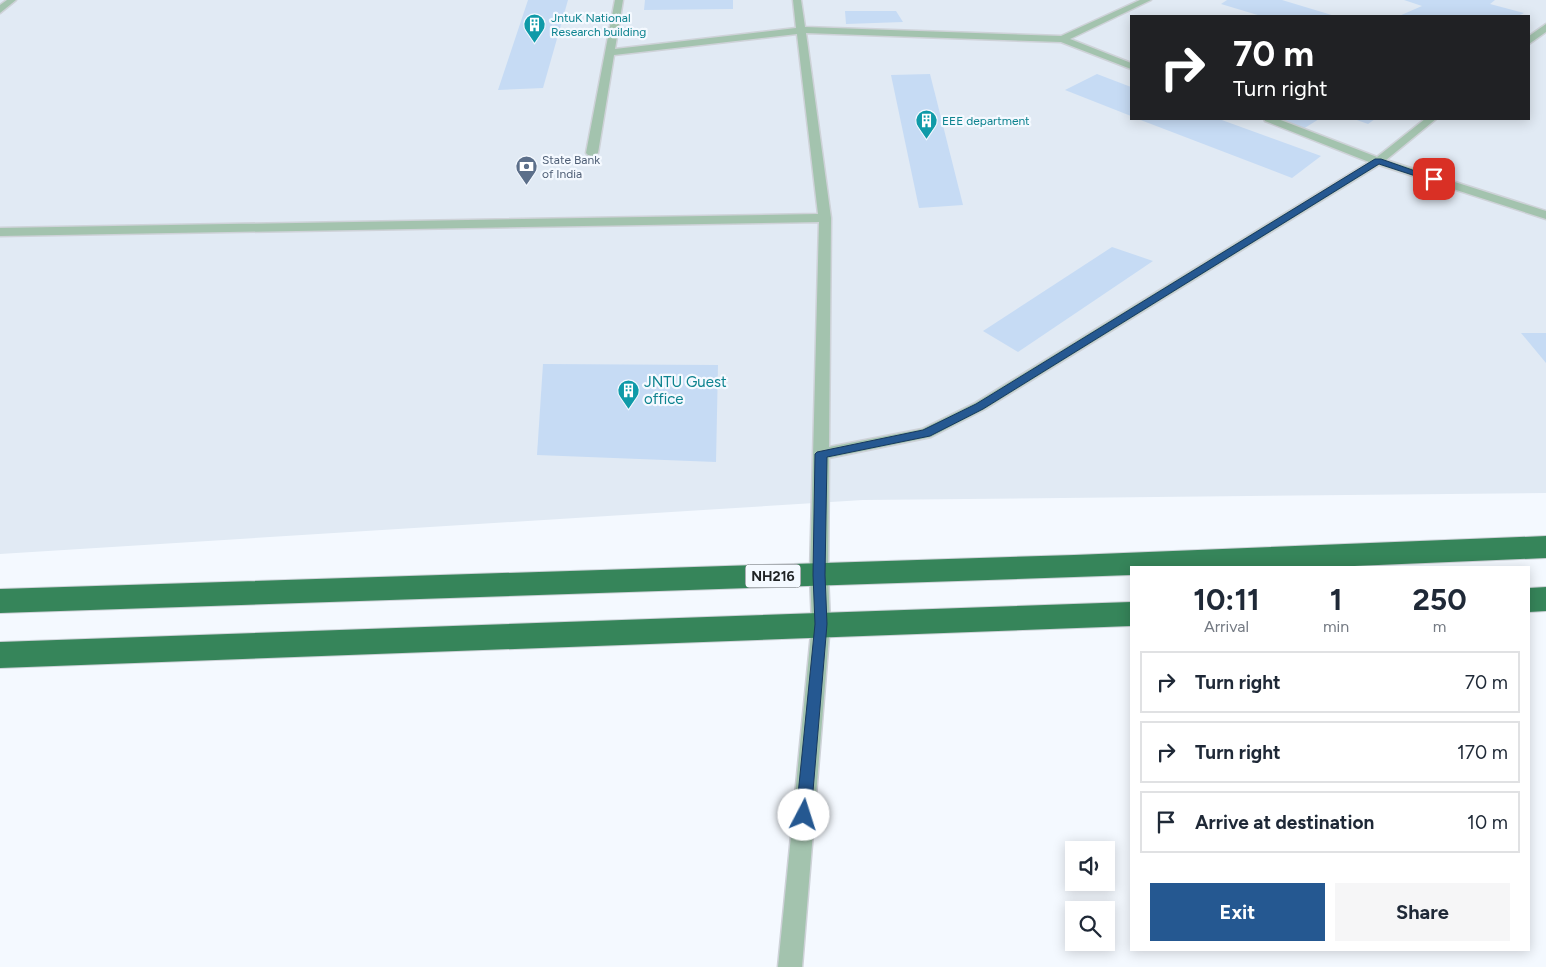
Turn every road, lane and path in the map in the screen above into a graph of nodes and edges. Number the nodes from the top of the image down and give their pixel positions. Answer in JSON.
{"nodes":[{"id":1,"x":12,"y":0,"type":"edge"},
{"id":2,"x":619,"y":0,"type":"edge"},
{"id":3,"x":798,"y":0,"type":"edge"},
{"id":4,"x":1147,"y":0,"type":"edge"},
{"id":5,"x":0,"y":10,"type":"edge"},
{"id":6,"x":1546,"y":27,"type":"edge"},
{"id":7,"x":803,"y":30,"type":"junction"},
{"id":8,"x":1062,"y":40,"type":"junction"},
{"id":9,"x":1530,"y":40,"type":"edge"},
{"id":10,"x":610,"y":53,"type":"junction"},
{"id":11,"x":1130,"y":66,"type":"edge"},
{"id":12,"x":1271,"y":120,"type":"edge"},
{"id":13,"x":1430,"y":120,"type":"edge"},
{"id":14,"x":592,"y":153,"type":"dead end"},
{"id":15,"x":1378,"y":161,"type":"junction"},
{"id":16,"x":1546,"y":215,"type":"edge"},
{"id":17,"x":825,"y":218,"type":"junction"},
{"id":18,"x":0,"y":232,"type":"edge"},
{"id":19,"x":821,"y":454,"type":"junction"},
{"id":20,"x":1546,"y":547,"type":"edge"},
{"id":21,"x":819,"y":575,"type":"junction"},
{"id":22,"x":1546,"y":599,"type":"edge"},
{"id":23,"x":1530,"y":600,"type":"edge"},
{"id":24,"x":0,"y":601,"type":"edge"},
{"id":25,"x":1130,"y":614,"type":"edge"},
{"id":26,"x":821,"y":624,"type":"junction"},
{"id":27,"x":0,"y":655,"type":"edge"},
{"id":28,"x":790,"y":967,"type":"edge"}],
"edges":[{"from":1,"to":5,"type":"lane"},
{"from":2,"to":10,"type":"lane"},
{"from":3,"to":7,"type":"lane"},
{"from":4,"to":8,"type":"lane"},
{"from":6,"to":9,"type":"lane"},
{"from":7,"to":8,"type":"lane"},
{"from":7,"to":10,"type":"lane"},
{"from":7,"to":17,"type":"lane"},
{"from":8,"to":11,"type":"lane"},
{"from":10,"to":14,"type":"lane"},
{"from":12,"to":15,"type":"lane"},
{"from":13,"to":15,"type":"lane"},
{"from":15,"to":16,"type":"lane"},
{"from":15,"to":19,"type":"lane"},
{"from":17,"to":18,"type":"lane"},
{"from":17,"to":19,"type":"lane"},
{"from":19,"to":21,"type":"lane"},
{"from":20,"to":21,"type":"highway","number":"NH216"},
{"from":21,"to":24,"type":"highway","number":"NH216"},
{"from":21,"to":26,"type":"lane"},
{"from":22,"to":23,"type":"highway"},
{"from":25,"to":26,"type":"highway"},
{"from":26,"to":27,"type":"highway"},
{"from":26,"to":28,"type":"lane"}]}
